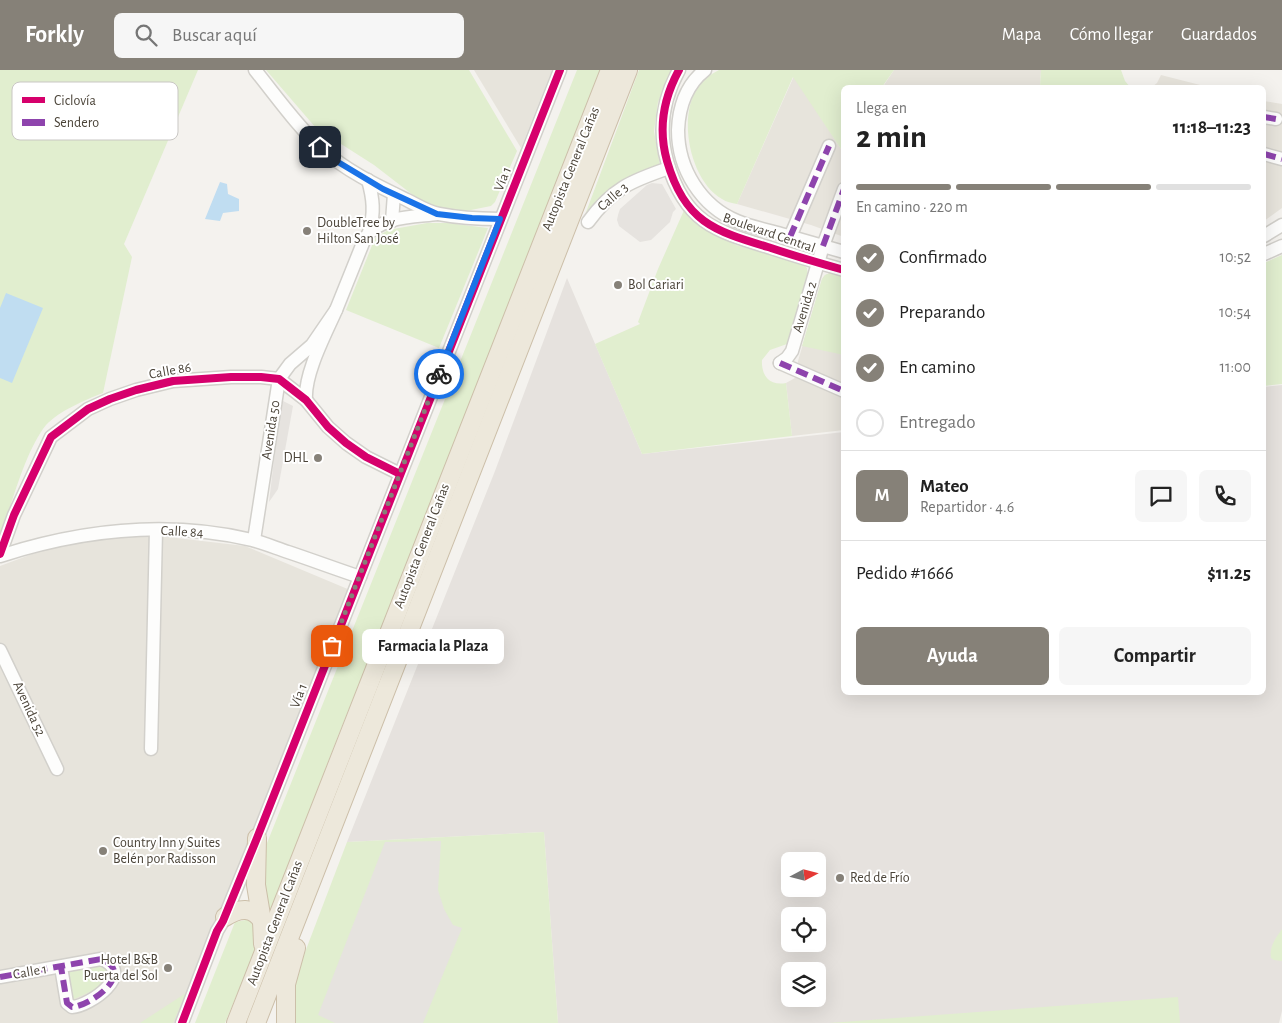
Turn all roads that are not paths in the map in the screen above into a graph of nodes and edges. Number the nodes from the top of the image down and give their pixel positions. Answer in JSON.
{"nodes":[{"id":1,"x":255,"y":70,"type":"edge"},
{"id":2,"x":560,"y":70,"type":"edge"},
{"id":3,"x":610,"y":70,"type":"edge"},
{"id":4,"x":628,"y":70,"type":"edge"},
{"id":5,"x":679,"y":70,"type":"edge"},
{"id":6,"x":705,"y":70,"type":"edge"},
{"id":7,"x":829,"y":146,"type":"dead end"},
{"id":8,"x":681,"y":154,"type":"junction"},
{"id":9,"x":1266,"y":155,"type":"edge"},
{"id":10,"x":1282,"y":159,"type":"edge"},
{"id":11,"x":668,"y":163,"type":"junction"},
{"id":12,"x":690,"y":177,"type":"junction"},
{"id":13,"x":368,"y":180,"type":"junction"},
{"id":14,"x":675,"y":184,"type":"junction"},
{"id":15,"x":394,"y":194,"type":"junction"},
{"id":16,"x":841,"y":197,"type":"edge"},
{"id":17,"x":437,"y":214,"type":"junction"},
{"id":18,"x":500,"y":219,"type":"junction"},
{"id":19,"x":392,"y":221,"type":"junction"},
{"id":20,"x":588,"y":222,"type":"dead end"},
{"id":21,"x":1282,"y":225,"type":"edge"},
{"id":22,"x":369,"y":232,"type":"junction"},
{"id":23,"x":1266,"y":235,"type":"edge"},
{"id":24,"x":790,"y":237,"type":"junction"},
{"id":25,"x":823,"y":246,"type":"junction"},
{"id":26,"x":1282,"y":246,"type":"edge"},
{"id":27,"x":841,"y":251,"type":"edge"},
{"id":28,"x":1266,"y":253,"type":"edge"},
{"id":29,"x":819,"y":263,"type":"junction"},
{"id":30,"x":841,"y":269,"type":"edge"},
{"id":31,"x":336,"y":310,"type":"junction"},
{"id":32,"x":279,"y":380,"type":"junction"},
{"id":33,"x":841,"y":390,"type":"edge"},
{"id":34,"x":306,"y":400,"type":"junction"},
{"id":35,"x":400,"y":474,"type":"junction"},
{"id":36,"x":156,"y":530,"type":"junction"},
{"id":37,"x":254,"y":540,"type":"junction"},
{"id":38,"x":0,"y":555,"type":"edge"},
{"id":39,"x":437,"y":556,"type":"junction"},
{"id":40,"x":360,"y":577,"type":"junction"},
{"id":41,"x":0,"y":650,"type":"edge"},
{"id":42,"x":151,"y":749,"type":"dead end"},
{"id":43,"x":57,"y":769,"type":"dead end"},
{"id":44,"x":257,"y":838,"type":"junction"},
{"id":45,"x":225,"y":917,"type":"junction"},
{"id":46,"x":262,"y":922,"type":"junction"},
{"id":47,"x":262,"y":956,"type":"junction"},
{"id":48,"x":61,"y":967,"type":"junction"},
{"id":49,"x":0,"y":977,"type":"edge"},
{"id":50,"x":182,"y":1023,"type":"edge"},
{"id":51,"x":236,"y":1023,"type":"edge"},
{"id":52,"x":256,"y":1023,"type":"edge"},
{"id":53,"x":286,"y":1023,"type":"edge"}],
"edges":[{"from":1,"to":13,"type":"street"},
{"from":2,"to":18,"type":"street","name":"Vía 1"},
{"from":3,"to":47,"type":"highway","name":"Autopista General Cañas"},
{"from":4,"to":39,"type":"highway","name":"Autopista General Cañas"},
{"from":5,"to":11,"type":"street","name":"Boulevard Central"},
{"from":6,"to":8,"type":"street","name":"Boulevard Central"},
{"from":7,"to":24,"type":"street"},
{"from":8,"to":11,"type":"street","name":"Calle 3"},
{"from":8,"to":12,"type":"street","name":"Boulevard Central"},
{"from":9,"to":10,"type":"street"},
{"from":11,"to":14,"type":"street","name":"Boulevard Central"},
{"from":11,"to":20,"type":"street","name":"Calle 3"},
{"from":12,"to":14,"type":"street"},
{"from":12,"to":24,"type":"street","name":"Boulevard Central"},
{"from":13,"to":15,"type":"street"},
{"from":13,"to":22,"type":"street","name":"Avenida 50"},
{"from":14,"to":29,"type":"street","name":"Boulevard Central"},
{"from":15,"to":17,"type":"street"},
{"from":15,"to":19,"type":"street"},
{"from":16,"to":25,"type":"street","name":"Avenida 2"},
{"from":17,"to":18,"type":"street"},
{"from":17,"to":19,"type":"street"},
{"from":18,"to":35,"type":"street","name":"Vía 1"},
{"from":19,"to":22,"type":"street"},
{"from":21,"to":23,"type":"street"},
{"from":22,"to":31,"type":"street","name":"Avenida 50"},
{"from":24,"to":25,"type":"street","name":"Boulevard Central"},
{"from":25,"to":27,"type":"street","name":"Boulevard Central"},
{"from":25,"to":29,"type":"street","name":"Avenida 2"},
{"from":26,"to":28,"type":"street"},
{"from":29,"to":30,"type":"street","name":"Boulevard Central"},
{"from":29,"to":33,"type":"street","name":"Avenida 2"},
{"from":31,"to":32,"type":"street","name":"Avenida 50"},
{"from":31,"to":34,"type":"street","name":"Avenida 50"},
{"from":32,"to":34,"type":"street","name":"Calle 86"},
{"from":32,"to":37,"type":"street","name":"Avenida 50"},
{"from":32,"to":38,"type":"street","name":"Calle 86"},
{"from":34,"to":35,"type":"street","name":"Calle 86"},
{"from":35,"to":40,"type":"street","name":"Vía 1"},
{"from":36,"to":37,"type":"street","name":"Calle 84"},
{"from":36,"to":38,"type":"street","name":"Calle 84"},
{"from":36,"to":42,"type":"street"},
{"from":37,"to":40,"type":"street","name":"Calle 84"},
{"from":39,"to":52,"type":"highway","name":"Autopista General Cañas"},
{"from":39,"to":53,"type":"highway"},
{"from":40,"to":44,"type":"street","name":"Vía 1"},
{"from":41,"to":43,"type":"street","name":"Avenida 52"},
{"from":44,"to":45,"type":"street","name":"Vía 1"},
{"from":44,"to":46,"type":"highway"},
{"from":45,"to":46,"type":"highway"},
{"from":45,"to":50,"type":"street","name":"Vía 1"},
{"from":46,"to":47,"type":"highway"},
{"from":47,"to":51,"type":"highway","name":"Autopista General Cañas"},
{"from":48,"to":48,"type":"street","name":"Calle 1"},
{"from":48,"to":49,"type":"street","name":"Calle 1"}]}
